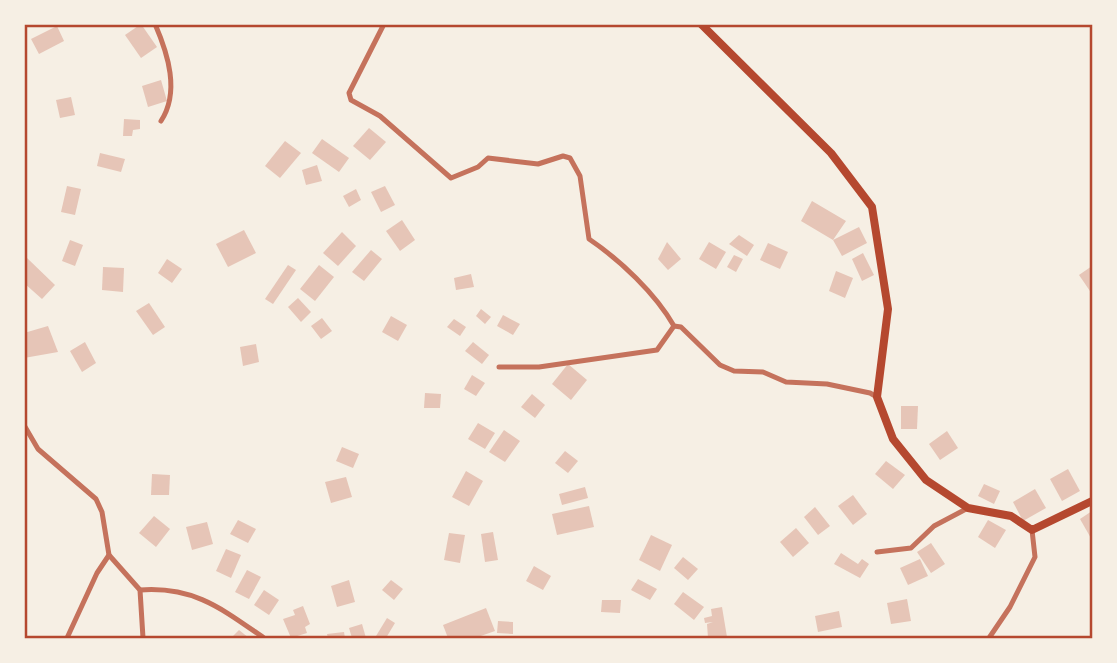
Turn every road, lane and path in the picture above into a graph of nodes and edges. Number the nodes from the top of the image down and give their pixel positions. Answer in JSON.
{"nodes":[{"id":1,"x":155,"y":24,"type":"edge"},
{"id":2,"x":384,"y":24,"type":"edge"},
{"id":3,"x":701,"y":24,"type":"edge"},
{"id":4,"x":160,"y":121,"type":"dead end"},
{"id":5,"x":674,"y":326,"type":"junction"},
{"id":6,"x":499,"y":367,"type":"dead end"},
{"id":7,"x":877,"y":397,"type":"junction"},
{"id":8,"x":24,"y":425,"type":"edge"},
{"id":9,"x":1093,"y":500,"type":"edge"},
{"id":10,"x":968,"y":508,"type":"junction"},
{"id":11,"x":1032,"y":530,"type":"junction"},
{"id":12,"x":877,"y":552,"type":"dead end"},
{"id":13,"x":109,"y":555,"type":"junction"},
{"id":14,"x":140,"y":590,"type":"junction"},
{"id":15,"x":67,"y":639,"type":"edge"},
{"id":16,"x":142,"y":639,"type":"edge"},
{"id":17,"x":264,"y":639,"type":"edge"},
{"id":18,"x":989,"y":639,"type":"edge"}],
"edges":[{"from":1,"to":4,"type":"street"},
{"from":2,"to":5,"type":"street"},
{"from":3,"to":7,"type":"main road"},
{"from":5,"to":6,"type":"street"},
{"from":5,"to":7,"type":"street"},
{"from":7,"to":10,"type":"main road"},
{"from":8,"to":13,"type":"street"},
{"from":9,"to":11,"type":"main road"},
{"from":10,"to":11,"type":"main road"},
{"from":10,"to":12,"type":"street"},
{"from":11,"to":18,"type":"street"},
{"from":13,"to":14,"type":"street"},
{"from":13,"to":15,"type":"street"},
{"from":14,"to":16,"type":"street"},
{"from":14,"to":17,"type":"street"}]}
